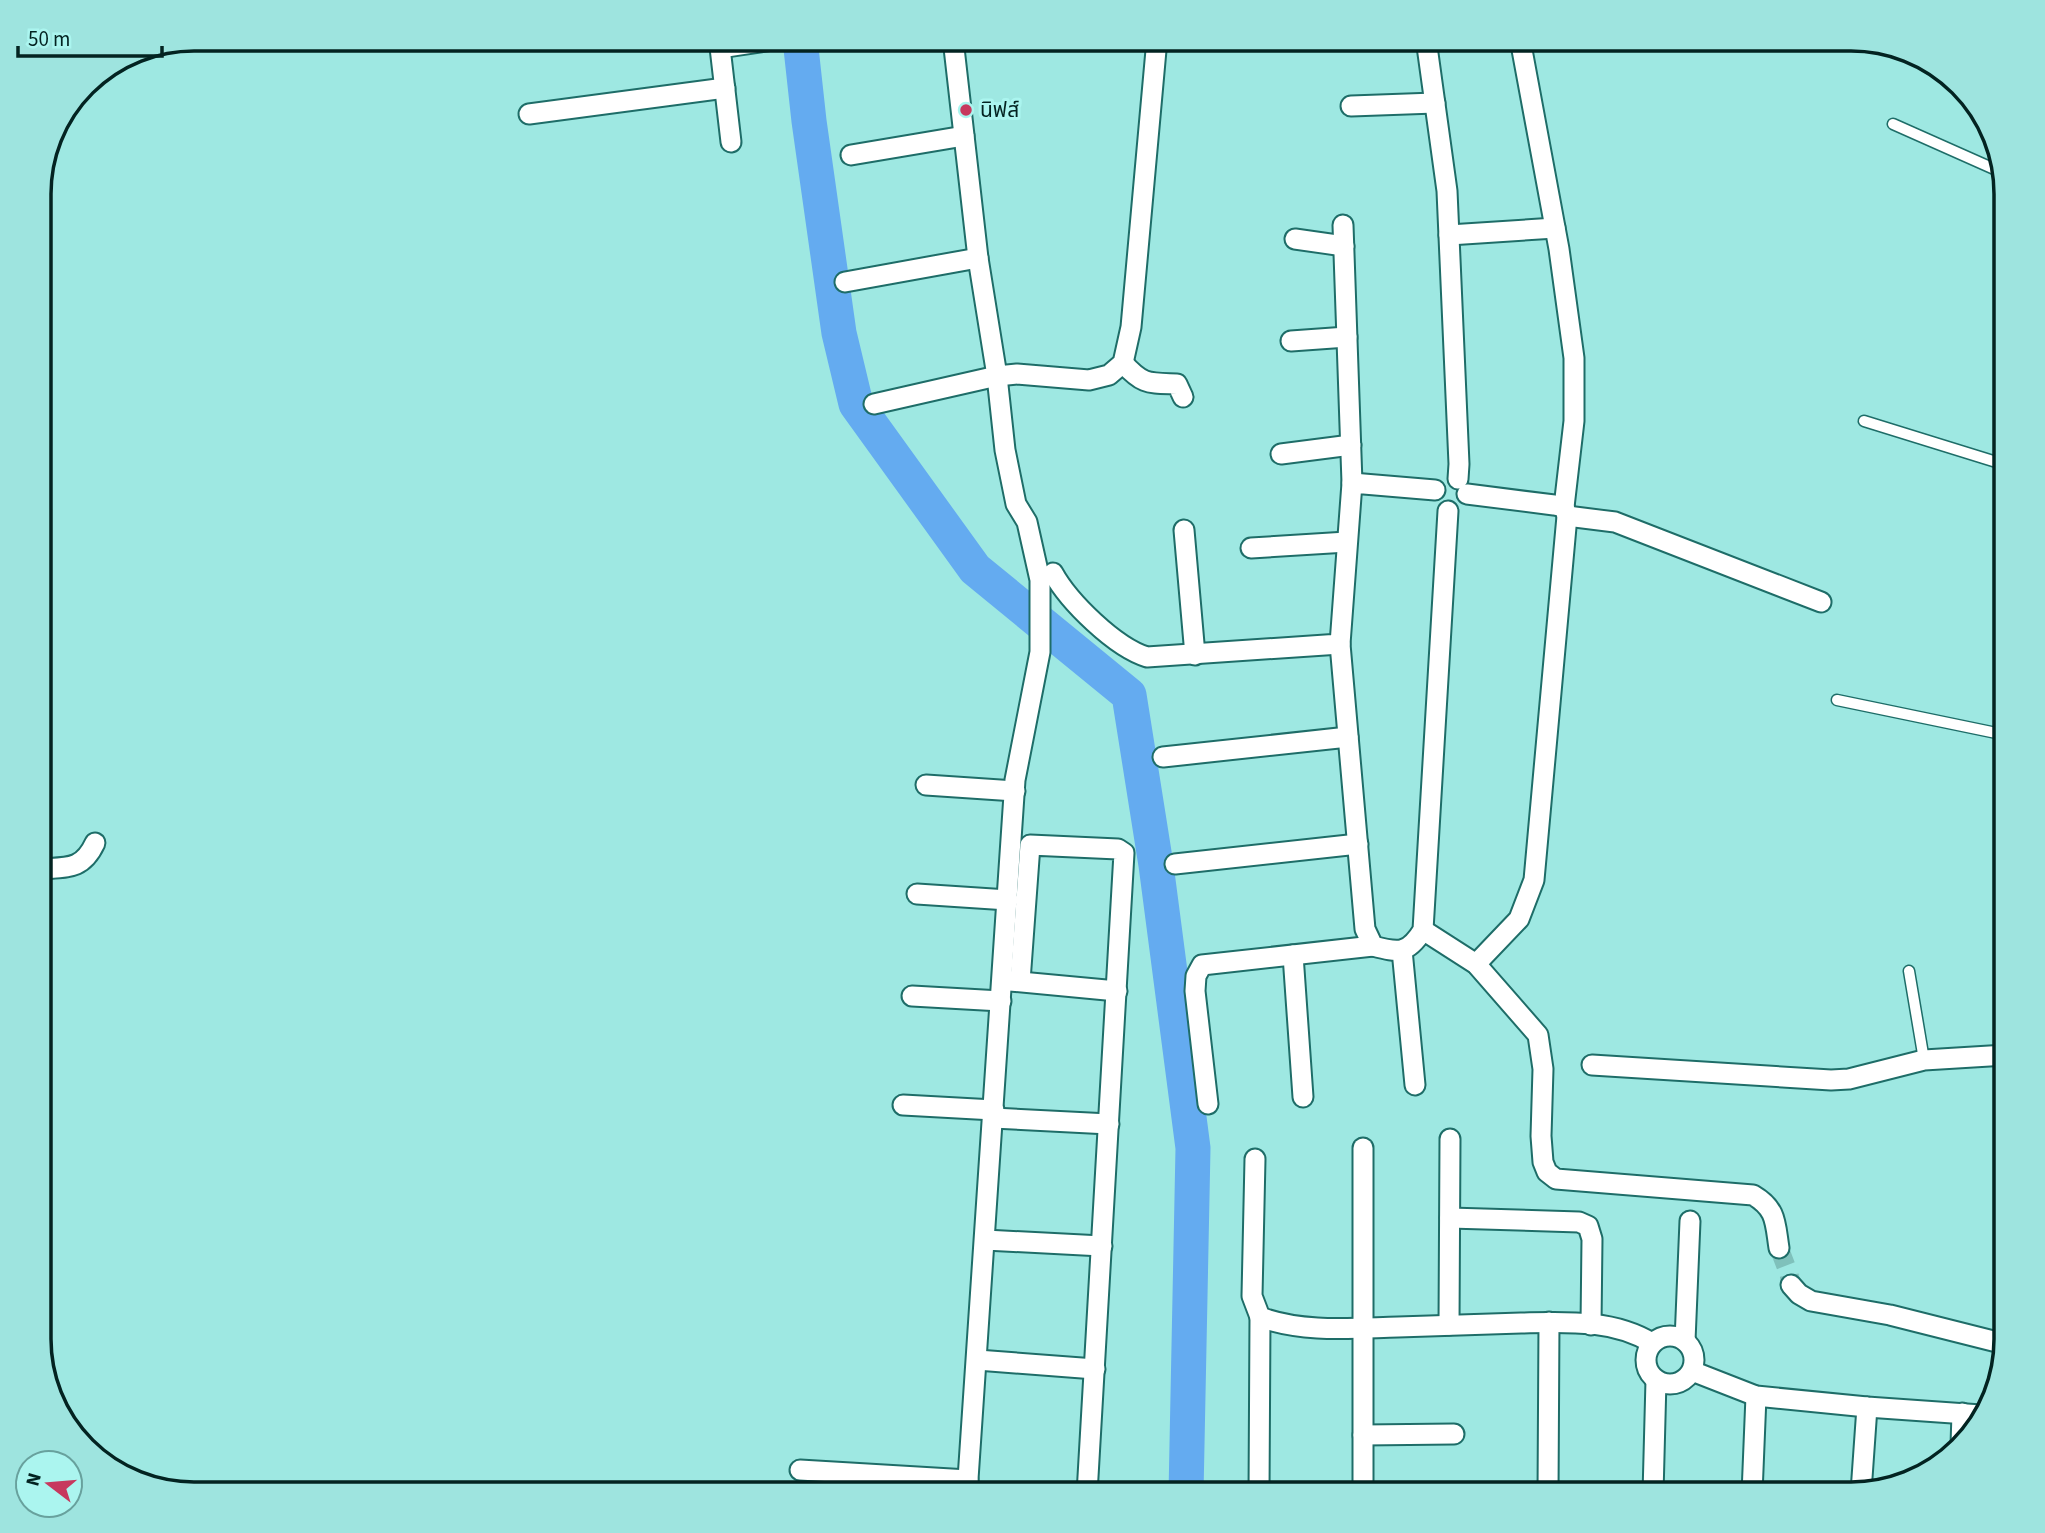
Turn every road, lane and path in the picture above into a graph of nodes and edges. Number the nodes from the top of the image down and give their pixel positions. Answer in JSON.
{"nodes":[{"id":1,"x":721,"y":51,"type":"edge"},
{"id":2,"x":954,"y":51,"type":"edge"},
{"id":3,"x":1156,"y":51,"type":"edge"},
{"id":4,"x":1428,"y":51,"type":"edge"},
{"id":5,"x":1522,"y":51,"type":"edge"},
{"id":6,"x":725,"y":88,"type":"junction"},
{"id":7,"x":1435,"y":103,"type":"junction"},
{"id":8,"x":1351,"y":106,"type":"dead end"},
{"id":9,"x":529,"y":114,"type":"dead end"},
{"id":10,"x":1893,"y":124,"type":"dead end"},
{"id":11,"x":964,"y":136,"type":"junction"},
{"id":12,"x":731,"y":142,"type":"dead end"},
{"id":13,"x":851,"y":155,"type":"dead end"},
{"id":14,"x":1991,"y":168,"type":"edge"},
{"id":15,"x":1343,"y":225,"type":"dead end"},
{"id":16,"x":1555,"y":228,"type":"junction"},
{"id":17,"x":1449,"y":235,"type":"junction"},
{"id":18,"x":1295,"y":239,"type":"dead end"},
{"id":19,"x":1344,"y":246,"type":"junction"},
{"id":20,"x":978,"y":258,"type":"junction"},
{"id":21,"x":845,"y":282,"type":"dead end"},
{"id":22,"x":1347,"y":337,"type":"junction"},
{"id":23,"x":1292,"y":341,"type":"dead end"},
{"id":24,"x":1123,"y":363,"type":"junction"},
{"id":25,"x":996,"y":376,"type":"junction"},
{"id":26,"x":1183,"y":397,"type":"dead end"},
{"id":27,"x":874,"y":404,"type":"dead end"},
{"id":28,"x":1864,"y":421,"type":"dead end"},
{"id":29,"x":1351,"y":445,"type":"junction"},
{"id":30,"x":1281,"y":454,"type":"dead end"},
{"id":31,"x":1994,"y":461,"type":"edge"},
{"id":32,"x":1352,"y":483,"type":"junction"},
{"id":33,"x":1462,"y":487,"type":"junction"},
{"id":34,"x":1435,"y":490,"type":"junction"},
{"id":35,"x":1448,"y":511,"type":"junction"},
{"id":36,"x":1566,"y":511,"type":"junction"},
{"id":37,"x":1184,"y":530,"type":"dead end"},
{"id":38,"x":1347,"y":542,"type":"junction"},
{"id":39,"x":1251,"y":548,"type":"dead end"},
{"id":40,"x":1047,"y":576,"type":"junction"},
{"id":41,"x":1821,"y":602,"type":"dead end"},
{"id":42,"x":1340,"y":644,"type":"junction"},
{"id":43,"x":1195,"y":655,"type":"junction"},
{"id":44,"x":1837,"y":700,"type":"dead end"},
{"id":45,"x":1994,"y":733,"type":"edge"},
{"id":46,"x":1348,"y":737,"type":"junction"},
{"id":47,"x":1163,"y":757,"type":"dead end"},
{"id":48,"x":926,"y":785,"type":"dead end"},
{"id":49,"x":1015,"y":791,"type":"junction"},
{"id":50,"x":95,"y":843,"type":"dead end"},
{"id":51,"x":1357,"y":844,"type":"junction"},
{"id":52,"x":1175,"y":864,"type":"dead end"},
{"id":53,"x":51,"y":868,"type":"edge"},
{"id":54,"x":917,"y":894,"type":"dead end"},
{"id":55,"x":1007,"y":900,"type":"junction"},
{"id":56,"x":1423,"y":930,"type":"junction"},
{"id":57,"x":1373,"y":946,"type":"junction"},
{"id":58,"x":1402,"y":950,"type":"junction"},
{"id":59,"x":1293,"y":955,"type":"junction"},
{"id":60,"x":1476,"y":964,"type":"junction"},
{"id":61,"x":1909,"y":971,"type":"dead end"},
{"id":62,"x":1011,"y":981,"type":"junction"},
{"id":63,"x":1117,"y":991,"type":"junction"},
{"id":64,"x":912,"y":996,"type":"dead end"},
{"id":65,"x":1001,"y":1001,"type":"junction"},
{"id":66,"x":1994,"y":1056,"type":"edge"},
{"id":67,"x":1924,"y":1059,"type":"junction"},
{"id":68,"x":1592,"y":1065,"type":"dead end"},
{"id":69,"x":1415,"y":1085,"type":"dead end"},
{"id":70,"x":1303,"y":1097,"type":"dead end"},
{"id":71,"x":1208,"y":1104,"type":"dead end"},
{"id":72,"x":903,"y":1105,"type":"dead end"},
{"id":73,"x":993,"y":1114,"type":"junction"},
{"id":74,"x":1109,"y":1124,"type":"junction"},
{"id":75,"x":1451,"y":1139,"type":"dead end"},
{"id":76,"x":1363,"y":1148,"type":"dead end"},
{"id":77,"x":1255,"y":1159,"type":"dead end"},
{"id":78,"x":1450,"y":1218,"type":"junction"},
{"id":79,"x":1690,"y":1221,"type":"dead end"},
{"id":80,"x":985,"y":1240,"type":"junction"},
{"id":81,"x":1102,"y":1246,"type":"junction"},
{"id":82,"x":1779,"y":1248,"type":"tunnel mouth"},
{"id":83,"x":1791,"y":1285,"type":"tunnel mouth"},
{"id":84,"x":1260,"y":1317,"type":"junction"},
{"id":85,"x":1549,"y":1322,"type":"junction"},
{"id":86,"x":1449,"y":1325,"type":"junction"},
{"id":87,"x":1591,"y":1325,"type":"junction"},
{"id":88,"x":1363,"y":1328,"type":"junction"},
{"id":89,"x":1685,"y":1341,"type":"junction"},
{"id":90,"x":1994,"y":1341,"type":"edge"},
{"id":91,"x":1652,"y":1343,"type":"junction"},
{"id":92,"x":977,"y":1360,"type":"junction"},
{"id":93,"x":1095,"y":1369,"type":"junction"},
{"id":94,"x":1692,"y":1371,"type":"junction"},
{"id":95,"x":1656,"y":1380,"type":"junction"},
{"id":96,"x":1756,"y":1396,"type":"junction"},
{"id":97,"x":1867,"y":1407,"type":"junction"},
{"id":98,"x":1972,"y":1414,"type":"edge"},
{"id":99,"x":1363,"y":1434,"type":"junction"},
{"id":100,"x":1454,"y":1434,"type":"dead end"},
{"id":101,"x":800,"y":1470,"type":"dead end"},
{"id":102,"x":1862,"y":1481,"type":"edge"},
{"id":103,"x":912,"y":1482,"type":"edge"},
{"id":104,"x":968,"y":1482,"type":"edge"},
{"id":105,"x":1088,"y":1482,"type":"edge"},
{"id":106,"x":1259,"y":1482,"type":"edge"},
{"id":107,"x":1363,"y":1482,"type":"edge"},
{"id":108,"x":1548,"y":1482,"type":"edge"},
{"id":109,"x":1653,"y":1482,"type":"edge"},
{"id":110,"x":1752,"y":1482,"type":"edge"}],
"edges":[{"from":1,"to":6,"type":"street"},
{"from":2,"to":11,"type":"street"},
{"from":3,"to":24,"type":"street"},
{"from":4,"to":7,"type":"street"},
{"from":5,"to":16,"type":"street"},
{"from":6,"to":9,"type":"street"},
{"from":6,"to":12,"type":"street"},
{"from":7,"to":8,"type":"street"},
{"from":7,"to":17,"type":"street"},
{"from":10,"to":14,"type":"lane"},
{"from":11,"to":13,"type":"street"},
{"from":11,"to":20,"type":"street"},
{"from":15,"to":19,"type":"street"},
{"from":16,"to":17,"type":"street"},
{"from":16,"to":36,"type":"street"},
{"from":17,"to":33,"type":"street"},
{"from":18,"to":19,"type":"street"},
{"from":19,"to":22,"type":"street"},
{"from":20,"to":21,"type":"street"},
{"from":20,"to":25,"type":"street"},
{"from":22,"to":23,"type":"street"},
{"from":22,"to":29,"type":"street"},
{"from":24,"to":25,"type":"street"},
{"from":24,"to":26,"type":"street"},
{"from":25,"to":27,"type":"street"},
{"from":25,"to":40,"type":"street"},
{"from":28,"to":31,"type":"lane"},
{"from":29,"to":30,"type":"street"},
{"from":29,"to":32,"type":"street"},
{"from":32,"to":34,"type":"street"},
{"from":32,"to":38,"type":"street"},
{"from":33,"to":34,"type":"street"},
{"from":33,"to":35,"type":"street"},
{"from":33,"to":36,"type":"street"},
{"from":34,"to":35,"type":"street"},
{"from":35,"to":56,"type":"street"},
{"from":36,"to":41,"type":"street"},
{"from":36,"to":60,"type":"street"},
{"from":37,"to":43,"type":"street"},
{"from":38,"to":39,"type":"street"},
{"from":38,"to":42,"type":"street"},
{"from":40,"to":43,"type":"street"},
{"from":40,"to":49,"type":"street"},
{"from":42,"to":43,"type":"street"},
{"from":42,"to":46,"type":"street"},
{"from":44,"to":45,"type":"lane"},
{"from":46,"to":47,"type":"street"},
{"from":46,"to":51,"type":"street"},
{"from":48,"to":49,"type":"street"},
{"from":49,"to":55,"type":"street"},
{"from":50,"to":53,"type":"street"},
{"from":51,"to":52,"type":"street"},
{"from":51,"to":57,"type":"street"},
{"from":54,"to":55,"type":"street"},
{"from":55,"to":62,"type":"street"},
{"from":56,"to":58,"type":"street"},
{"from":56,"to":60,"type":"street"},
{"from":57,"to":58,"type":"street"},
{"from":57,"to":59,"type":"street"},
{"from":58,"to":69,"type":"street"},
{"from":59,"to":70,"type":"street"},
{"from":59,"to":71,"type":"street"},
{"from":60,"to":82,"type":"street"},
{"from":61,"to":67,"type":"lane"},
{"from":62,"to":63,"type":"street"},
{"from":62,"to":63,"type":"street"},
{"from":62,"to":65,"type":"street"},
{"from":63,"to":74,"type":"street"},
{"from":64,"to":65,"type":"street"},
{"from":65,"to":73,"type":"street"},
{"from":66,"to":67,"type":"street"},
{"from":67,"to":68,"type":"street"},
{"from":72,"to":73,"type":"street"},
{"from":73,"to":74,"type":"street"},
{"from":73,"to":80,"type":"street"},
{"from":74,"to":81,"type":"street"},
{"from":75,"to":78,"type":"street"},
{"from":76,"to":88,"type":"street"},
{"from":77,"to":84,"type":"street"},
{"from":78,"to":86,"type":"street"},
{"from":78,"to":87,"type":"street"},
{"from":79,"to":89,"type":"street"},
{"from":80,"to":81,"type":"street"},
{"from":80,"to":92,"type":"street"},
{"from":81,"to":93,"type":"street"},
{"from":83,"to":90,"type":"street"},
{"from":84,"to":88,"type":"street"},
{"from":84,"to":106,"type":"street"},
{"from":85,"to":86,"type":"street"},
{"from":85,"to":87,"type":"street"},
{"from":85,"to":108,"type":"street"},
{"from":86,"to":88,"type":"street"},
{"from":87,"to":91,"type":"street"},
{"from":88,"to":99,"type":"street"},
{"from":89,"to":91,"type":"street"},
{"from":89,"to":94,"type":"street"},
{"from":91,"to":95,"type":"street"},
{"from":92,"to":93,"type":"street"},
{"from":92,"to":104,"type":"street"},
{"from":93,"to":105,"type":"street"},
{"from":94,"to":95,"type":"street"},
{"from":94,"to":96,"type":"street"},
{"from":95,"to":109,"type":"street"},
{"from":96,"to":97,"type":"street"},
{"from":96,"to":110,"type":"street"},
{"from":97,"to":98,"type":"street"},
{"from":97,"to":102,"type":"street"},
{"from":99,"to":100,"type":"street"},
{"from":99,"to":107,"type":"street"},
{"from":101,"to":103,"type":"street"}]}
